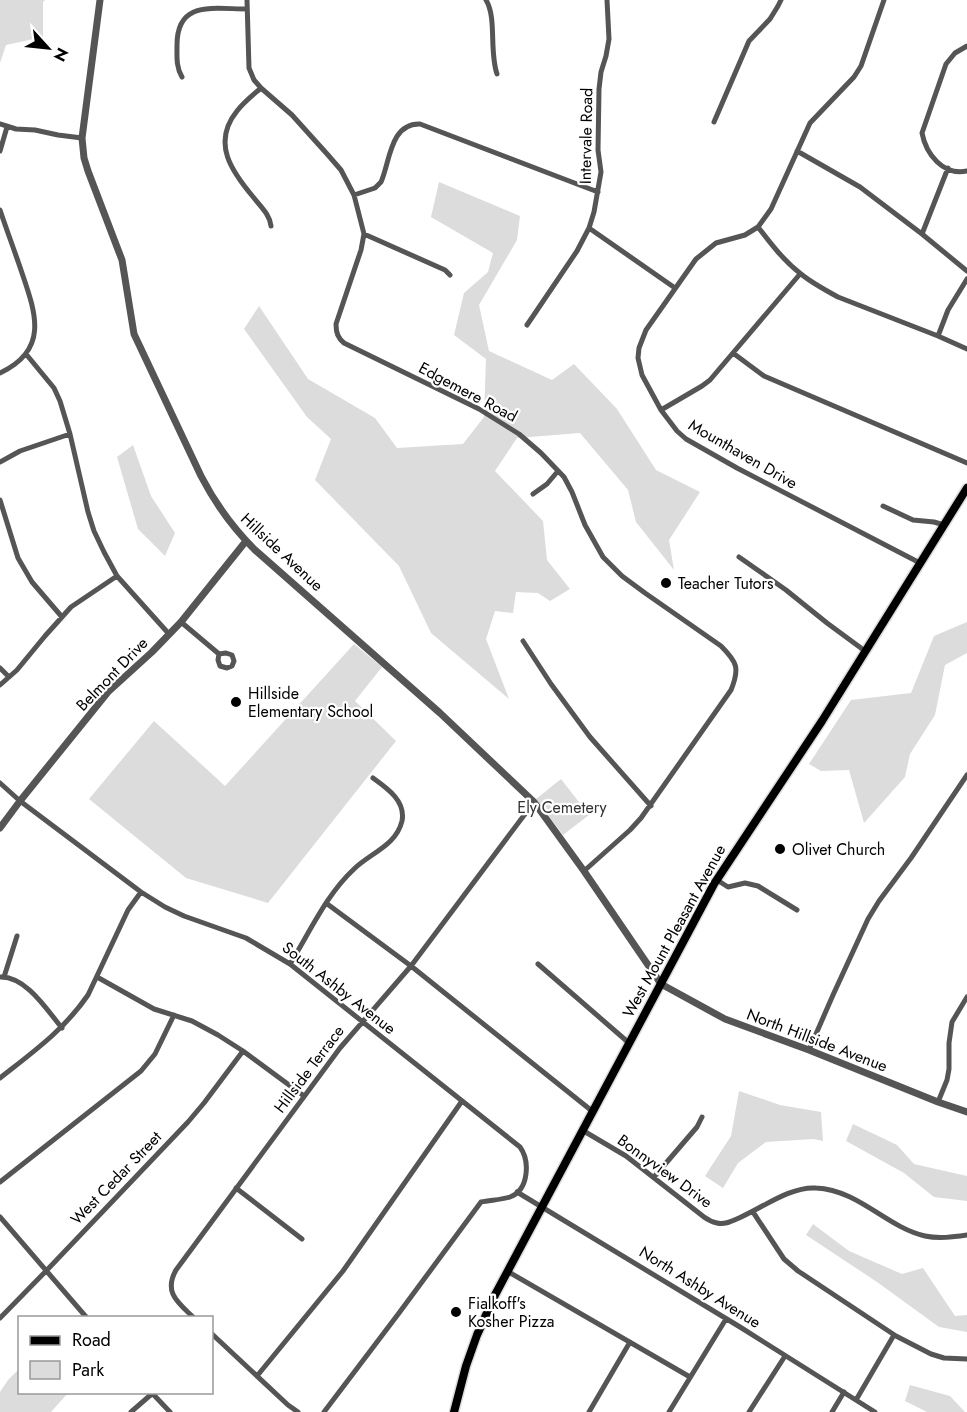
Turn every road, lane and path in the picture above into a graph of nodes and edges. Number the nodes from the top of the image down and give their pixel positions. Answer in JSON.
{"nodes":[{"id":1,"x":100,"y":0,"type":"edge"},
{"id":2,"x":247,"y":0,"type":"edge"},
{"id":3,"x":486,"y":0,"type":"edge"},
{"id":4,"x":607,"y":0,"type":"edge"},
{"id":5,"x":781,"y":0,"type":"edge"},
{"id":6,"x":884,"y":0,"type":"edge"},
{"id":7,"x":247,"y":9,"type":"junction"},
{"id":8,"x":967,"y":46,"type":"edge"},
{"id":9,"x":496,"y":74,"type":"dead end"},
{"id":10,"x":182,"y":77,"type":"dead end"},
{"id":11,"x":261,"y":88,"type":"junction"},
{"id":12,"x":714,"y":122,"type":"dead end"},
{"id":13,"x":0,"y":124,"type":"edge"},
{"id":14,"x":7,"y":128,"type":"junction"},
{"id":15,"x":82,"y":138,"type":"junction"},
{"id":16,"x":0,"y":151,"type":"edge"},
{"id":17,"x":797,"y":151,"type":"junction"},
{"id":18,"x":948,"y":168,"type":"junction"},
{"id":19,"x":967,"y":171,"type":"edge"},
{"id":20,"x":598,"y":192,"type":"junction"},
{"id":21,"x":354,"y":195,"type":"junction"},
{"id":22,"x":0,"y":210,"type":"edge"},
{"id":23,"x":271,"y":226,"type":"dead end"},
{"id":24,"x":758,"y":227,"type":"junction"},
{"id":25,"x":589,"y":228,"type":"junction"},
{"id":26,"x":364,"y":234,"type":"junction"},
{"id":27,"x":922,"y":234,"type":"junction"},
{"id":28,"x":967,"y":271,"type":"edge"},
{"id":29,"x":800,"y":274,"type":"junction"},
{"id":30,"x":450,"y":275,"type":"dead end"},
{"id":31,"x":967,"y":279,"type":"edge"},
{"id":32,"x":675,"y":288,"type":"junction"},
{"id":33,"x":527,"y":325,"type":"dead end"},
{"id":34,"x":938,"y":336,"type":"junction"},
{"id":35,"x":967,"y":349,"type":"edge"},
{"id":36,"x":734,"y":353,"type":"junction"},
{"id":37,"x":26,"y":354,"type":"junction"},
{"id":38,"x":0,"y":373,"type":"edge"},
{"id":39,"x":661,"y":410,"type":"junction"},
{"id":40,"x":70,"y":434,"type":"junction"},
{"id":41,"x":0,"y":462,"type":"edge"},
{"id":42,"x":967,"y":464,"type":"edge"},
{"id":43,"x":558,"y":471,"type":"junction"},
{"id":44,"x":967,"y":488,"type":"edge"},
{"id":45,"x":533,"y":494,"type":"dead end"},
{"id":46,"x":0,"y":500,"type":"edge"},
{"id":47,"x":883,"y":506,"type":"dead end"},
{"id":48,"x":944,"y":525,"type":"junction"},
{"id":49,"x":246,"y":541,"type":"junction"},
{"id":50,"x":739,"y":557,"type":"dead end"},
{"id":51,"x":920,"y":563,"type":"junction"},
{"id":52,"x":117,"y":576,"type":"junction"},
{"id":53,"x":62,"y":617,"type":"junction"},
{"id":54,"x":181,"y":622,"type":"junction"},
{"id":55,"x":168,"y":634,"type":"junction"},
{"id":56,"x":523,"y":641,"type":"dead end"},
{"id":57,"x":865,"y":651,"type":"junction"},
{"id":58,"x":219,"y":654,"type":"dead end"},
{"id":59,"x":0,"y":668,"type":"edge"},
{"id":60,"x":9,"y":677,"type":"junction"},
{"id":61,"x":0,"y":685,"type":"edge"},
{"id":62,"x":967,"y":775,"type":"edge"},
{"id":63,"x":373,"y":778,"type":"dead end"},
{"id":64,"x":0,"y":783,"type":"edge"},
{"id":65,"x":20,"y":801,"type":"junction"},
{"id":66,"x":534,"y":802,"type":"junction"},
{"id":67,"x":651,"y":806,"type":"junction"},
{"id":68,"x":0,"y":828,"type":"edge"},
{"id":69,"x":584,"y":871,"type":"junction"},
{"id":70,"x":717,"y":880,"type":"junction"},
{"id":71,"x":141,"y":892,"type":"junction"},
{"id":72,"x":326,"y":903,"type":"junction"},
{"id":73,"x":796,"y":910,"type":"dead end"},
{"id":74,"x":17,"y":936,"type":"dead end"},
{"id":75,"x":290,"y":964,"type":"junction"},
{"id":76,"x":537,"y":964,"type":"dead end"},
{"id":77,"x":411,"y":966,"type":"junction"},
{"id":78,"x":2,"y":977,"type":"edge"},
{"id":79,"x":97,"y":977,"type":"junction"},
{"id":80,"x":661,"y":984,"type":"junction"},
{"id":81,"x":967,"y":997,"type":"edge"},
{"id":82,"x":174,"y":1015,"type":"junction"},
{"id":83,"x":362,"y":1022,"type":"junction"},
{"id":84,"x":62,"y":1028,"type":"junction"},
{"id":85,"x":629,"y":1043,"type":"junction"},
{"id":86,"x":810,"y":1050,"type":"junction"},
{"id":87,"x":243,"y":1051,"type":"junction"},
{"id":88,"x":0,"y":1078,"type":"edge"},
{"id":89,"x":304,"y":1096,"type":"junction"},
{"id":90,"x":462,"y":1101,"type":"junction"},
{"id":91,"x":938,"y":1102,"type":"junction"},
{"id":92,"x":592,"y":1111,"type":"junction"},
{"id":93,"x":967,"y":1112,"type":"edge"},
{"id":94,"x":702,"y":1117,"type":"dead end"},
{"id":95,"x":582,"y":1130,"type":"junction"},
{"id":96,"x":654,"y":1178,"type":"junction"},
{"id":97,"x":0,"y":1182,"type":"edge"},
{"id":98,"x":236,"y":1188,"type":"junction"},
{"id":99,"x":517,"y":1192,"type":"junction"},
{"id":100,"x":541,"y":1206,"type":"junction"},
{"id":101,"x":753,"y":1212,"type":"junction"},
{"id":102,"x":0,"y":1218,"type":"edge"},
{"id":103,"x":967,"y":1235,"type":"edge"},
{"id":104,"x":302,"y":1239,"type":"dead end"},
{"id":105,"x":47,"y":1270,"type":"junction"},
{"id":106,"x":507,"y":1271,"type":"junction"},
{"id":107,"x":86,"y":1316,"type":"edge"},
{"id":108,"x":193,"y":1316,"type":"edge"},
{"id":109,"x":0,"y":1318,"type":"edge"},
{"id":110,"x":726,"y":1319,"type":"junction"},
{"id":111,"x":213,"y":1335,"type":"edge"},
{"id":112,"x":894,"y":1335,"type":"junction"},
{"id":113,"x":630,"y":1342,"type":"junction"},
{"id":114,"x":786,"y":1356,"type":"junction"},
{"id":115,"x":967,"y":1359,"type":"edge"},
{"id":116,"x":257,"y":1376,"type":"junction"},
{"id":117,"x":690,"y":1377,"type":"junction"},
{"id":118,"x":844,"y":1392,"type":"junction"},
{"id":119,"x":151,"y":1394,"type":"edge"},
{"id":120,"x":153,"y":1394,"type":"edge"},
{"id":121,"x":856,"y":1400,"type":"junction"},
{"id":122,"x":131,"y":1412,"type":"edge"},
{"id":123,"x":170,"y":1412,"type":"edge"},
{"id":124,"x":298,"y":1412,"type":"edge"},
{"id":125,"x":324,"y":1412,"type":"edge"},
{"id":126,"x":454,"y":1412,"type":"edge"},
{"id":127,"x":589,"y":1412,"type":"edge"},
{"id":128,"x":669,"y":1412,"type":"edge"},
{"id":129,"x":749,"y":1412,"type":"edge"},
{"id":130,"x":832,"y":1412,"type":"edge"},
{"id":131,"x":875,"y":1412,"type":"edge"}],
"edges":[{"from":1,"to":15,"type":"street","name":"Hillside Avenue"},
{"from":2,"to":7,"type":"street","name":"Edgemere Road"},
{"from":3,"to":9,"type":"street"},
{"from":4,"to":20,"type":"street","name":"Intervale Road"},
{"from":5,"to":12,"type":"street"},
{"from":6,"to":17,"type":"street"},
{"from":7,"to":10,"type":"street"},
{"from":7,"to":11,"type":"street","name":"Edgemere Road"},
{"from":8,"to":18,"type":"street"},
{"from":11,"to":21,"type":"street","name":"Edgemere Road"},
{"from":11,"to":23,"type":"street"},
{"from":13,"to":14,"type":"street"},
{"from":14,"to":15,"type":"street"},
{"from":14,"to":16,"type":"street"},
{"from":15,"to":49,"type":"street","name":"Hillside Avenue"},
{"from":17,"to":24,"type":"street"},
{"from":17,"to":27,"type":"street"},
{"from":18,"to":19,"type":"street"},
{"from":18,"to":27,"type":"street"},
{"from":20,"to":21,"type":"street"},
{"from":20,"to":25,"type":"street","name":"Intervale Road"},
{"from":21,"to":26,"type":"street","name":"Edgemere Road"},
{"from":22,"to":37,"type":"street"},
{"from":24,"to":29,"type":"street"},
{"from":24,"to":32,"type":"street","name":"Mounthaven Drive"},
{"from":25,"to":32,"type":"street"},
{"from":25,"to":33,"type":"street","name":"Intervale Road"},
{"from":26,"to":30,"type":"street"},
{"from":26,"to":43,"type":"street","name":"Edgemere Road"},
{"from":27,"to":28,"type":"street"},
{"from":29,"to":34,"type":"street"},
{"from":29,"to":36,"type":"street"},
{"from":31,"to":34,"type":"street"},
{"from":32,"to":39,"type":"street","name":"Mounthaven Drive"},
{"from":34,"to":35,"type":"street"},
{"from":36,"to":39,"type":"street"},
{"from":36,"to":42,"type":"street"},
{"from":37,"to":38,"type":"street"},
{"from":37,"to":40,"type":"street"},
{"from":39,"to":51,"type":"street","name":"Mounthaven Drive"},
{"from":40,"to":41,"type":"street"},
{"from":40,"to":52,"type":"street"},
{"from":43,"to":45,"type":"street"},
{"from":43,"to":67,"type":"street","name":"Edgemere Road"},
{"from":44,"to":48,"type":"main road","name":"West Mount Pleasant Avenue"},
{"from":46,"to":53,"type":"street"},
{"from":47,"to":48,"type":"street"},
{"from":48,"to":51,"type":"main road","name":"West Mount Pleasant Avenue"},
{"from":49,"to":54,"type":"street","name":"Belmont Drive"},
{"from":49,"to":66,"type":"street","name":"Hillside Avenue"},
{"from":50,"to":57,"type":"street"},
{"from":51,"to":57,"type":"main road","name":"West Mount Pleasant Avenue"},
{"from":52,"to":53,"type":"street"},
{"from":52,"to":55,"type":"street"},
{"from":53,"to":60,"type":"street"},
{"from":54,"to":55,"type":"street","name":"Belmont Drive"},
{"from":54,"to":58,"type":"street"},
{"from":55,"to":65,"type":"street","name":"Belmont Drive"},
{"from":56,"to":67,"type":"street"},
{"from":57,"to":70,"type":"main road","name":"West Mount Pleasant Avenue"},
{"from":59,"to":60,"type":"street"},
{"from":60,"to":61,"type":"street"},
{"from":62,"to":86,"type":"street"},
{"from":63,"to":72,"type":"street"},
{"from":64,"to":65,"type":"street","name":"South Ashby Avenue"},
{"from":65,"to":68,"type":"street","name":"Belmont Drive"},
{"from":65,"to":71,"type":"street","name":"South Ashby Avenue"},
{"from":66,"to":69,"type":"street","name":"Hillside Avenue"},
{"from":66,"to":77,"type":"street","name":"Hillside Terrace"},
{"from":67,"to":69,"type":"street","name":"Edgemere Road"},
{"from":69,"to":80,"type":"street","name":"Hillside Avenue"},
{"from":70,"to":73,"type":"street"},
{"from":70,"to":80,"type":"main road","name":"West Mount Pleasant Avenue"},
{"from":71,"to":75,"type":"street","name":"South Ashby Avenue"},
{"from":71,"to":79,"type":"street"},
{"from":72,"to":75,"type":"street"},
{"from":72,"to":77,"type":"street"},
{"from":74,"to":78,"type":"street"},
{"from":75,"to":83,"type":"street","name":"South Ashby Avenue"},
{"from":76,"to":85,"type":"street"},
{"from":77,"to":83,"type":"street","name":"Hillside Terrace"},
{"from":77,"to":92,"type":"street"},
{"from":78,"to":84,"type":"street"},
{"from":79,"to":82,"type":"street"},
{"from":79,"to":84,"type":"street"},
{"from":80,"to":85,"type":"main road","name":"West Mount Pleasant Avenue"},
{"from":80,"to":86,"type":"street","name":"North Hillside Avenue"},
{"from":81,"to":91,"type":"street"},
{"from":82,"to":87,"type":"street"},
{"from":82,"to":97,"type":"street"},
{"from":83,"to":89,"type":"street","name":"Hillside Terrace"},
{"from":83,"to":90,"type":"street","name":"South Ashby Avenue"},
{"from":84,"to":88,"type":"street"},
{"from":85,"to":92,"type":"main road","name":"West Mount Pleasant Avenue"},
{"from":86,"to":91,"type":"street","name":"North Hillside Avenue"},
{"from":87,"to":89,"type":"street"},
{"from":87,"to":105,"type":"street","name":"West Cedar Street"},
{"from":89,"to":98,"type":"street","name":"Hillside Terrace"},
{"from":90,"to":99,"type":"street","name":"South Ashby Avenue"},
{"from":90,"to":116,"type":"street"},
{"from":91,"to":93,"type":"street","name":"North Hillside Avenue"},
{"from":92,"to":95,"type":"main road","name":"West Mount Pleasant Avenue"},
{"from":94,"to":96,"type":"street"},
{"from":95,"to":96,"type":"street","name":"Bonnyview Drive"},
{"from":95,"to":100,"type":"main road","name":"West Mount Pleasant Avenue"},
{"from":96,"to":101,"type":"street","name":"Bonnyview Drive"},
{"from":98,"to":104,"type":"street"},
{"from":98,"to":108,"type":"street","name":"Hillside Terrace"},
{"from":99,"to":100,"type":"street","name":"North Ashby Avenue"},
{"from":99,"to":125,"type":"street"},
{"from":100,"to":106,"type":"main road","name":"West Mount Pleasant Avenue"},
{"from":100,"to":110,"type":"street","name":"North Ashby Avenue"},
{"from":101,"to":103,"type":"street","name":"Bonnyview Drive"},
{"from":101,"to":112,"type":"street"},
{"from":102,"to":105,"type":"street"},
{"from":105,"to":107,"type":"street"},
{"from":105,"to":109,"type":"street","name":"West Cedar Street"},
{"from":106,"to":113,"type":"street"},
{"from":106,"to":126,"type":"main road","name":"West Mount Pleasant Avenue"},
{"from":110,"to":114,"type":"street","name":"North Ashby Avenue"},
{"from":110,"to":117,"type":"street"},
{"from":111,"to":116,"type":"street"},
{"from":112,"to":115,"type":"street"},
{"from":112,"to":121,"type":"street"},
{"from":113,"to":117,"type":"street"},
{"from":113,"to":127,"type":"street"},
{"from":114,"to":118,"type":"street","name":"North Ashby Avenue"},
{"from":114,"to":129,"type":"street"},
{"from":116,"to":124,"type":"street"},
{"from":117,"to":128,"type":"street"},
{"from":118,"to":121,"type":"street","name":"North Ashby Avenue"},
{"from":118,"to":130,"type":"street"},
{"from":119,"to":122,"type":"street"},
{"from":120,"to":123,"type":"street"},
{"from":121,"to":131,"type":"street"}]}
